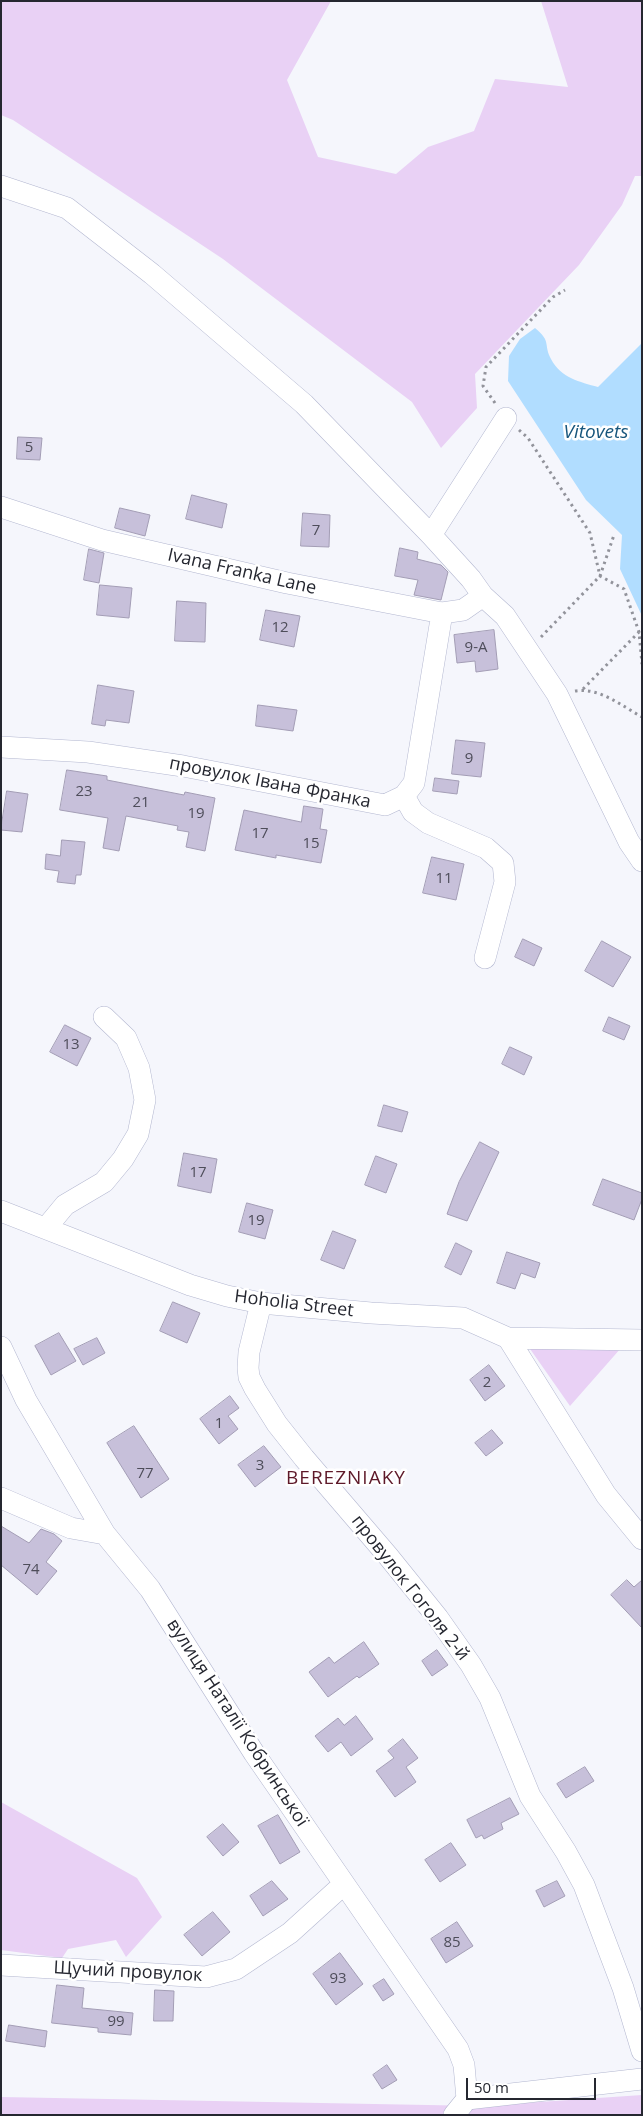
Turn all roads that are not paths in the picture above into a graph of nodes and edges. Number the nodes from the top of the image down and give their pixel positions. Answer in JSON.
{"nodes":[{"id":1,"x":1,"y":186,"type":"edge"},
{"id":2,"x":506,"y":418,"type":"road end"},
{"id":3,"x":1,"y":507,"type":"edge"},
{"id":4,"x":431,"y":535,"type":"junction"},
{"id":5,"x":484,"y":596,"type":"junction"},
{"id":6,"x":442,"y":613,"type":"junction"},
{"id":7,"x":3,"y":746,"type":"edge"},
{"id":8,"x":404,"y":796,"type":"junction"},
{"id":9,"x":642,"y":861,"type":"edge"},
{"id":10,"x":485,"y":958,"type":"dead end"},
{"id":11,"x":104,"y":1017,"type":"dead end"},
{"id":12,"x":1,"y":1211,"type":"edge"},
{"id":13,"x":46,"y":1228,"type":"junction"},
{"id":14,"x":261,"y":1303,"type":"junction"},
{"id":15,"x":508,"y":1338,"type":"junction"},
{"id":16,"x":642,"y":1340,"type":"edge"},
{"id":17,"x":1,"y":1347,"type":"edge"},
{"id":18,"x":1,"y":1498,"type":"edge"},
{"id":19,"x":105,"y":1534,"type":"junction"},
{"id":20,"x":642,"y":1539,"type":"edge"},
{"id":21,"x":344,"y":1884,"type":"junction"},
{"id":22,"x":1,"y":1965,"type":"edge"},
{"id":23,"x":642,"y":2051,"type":"edge"},
{"id":24,"x":642,"y":2079,"type":"edge"},
{"id":25,"x":461,"y":2107,"type":"edge"}],
"edges":[{"from":1,"to":4,"type":"street"},
{"from":2,"to":4,"type":"street"},
{"from":3,"to":6,"type":"street","name":"Ivana Franka Lane"},
{"from":4,"to":5,"type":"street"},
{"from":5,"to":6,"type":"street","name":"Ivana Franka Lane"},
{"from":5,"to":9,"type":"street"},
{"from":6,"to":8,"type":"street"},
{"from":7,"to":8,"type":"street","name":"провулок Івана Франка"},
{"from":8,"to":10,"type":"street"},
{"from":11,"to":13,"type":"street"},
{"from":12,"to":13,"type":"street","name":"Hoholia Street"},
{"from":13,"to":14,"type":"street","name":"Hoholia Street"},
{"from":14,"to":15,"type":"street","name":"Hoholia Street"},
{"from":14,"to":23,"type":"street","name":"провулок Гоголя 2-й"},
{"from":15,"to":16,"type":"street","name":"Hoholia Street"},
{"from":15,"to":20,"type":"street"},
{"from":17,"to":19,"type":"street","name":"вулиця Наталії Кобринської"},
{"from":18,"to":19,"type":"street"},
{"from":19,"to":21,"type":"street","name":"вулиця Наталії Кобринської"},
{"from":21,"to":22,"type":"street","name":"Щучий провулок"},
{"from":21,"to":25,"type":"street","name":"вулиця Наталії Кобринської"},
{"from":24,"to":25,"type":"street"}]}
